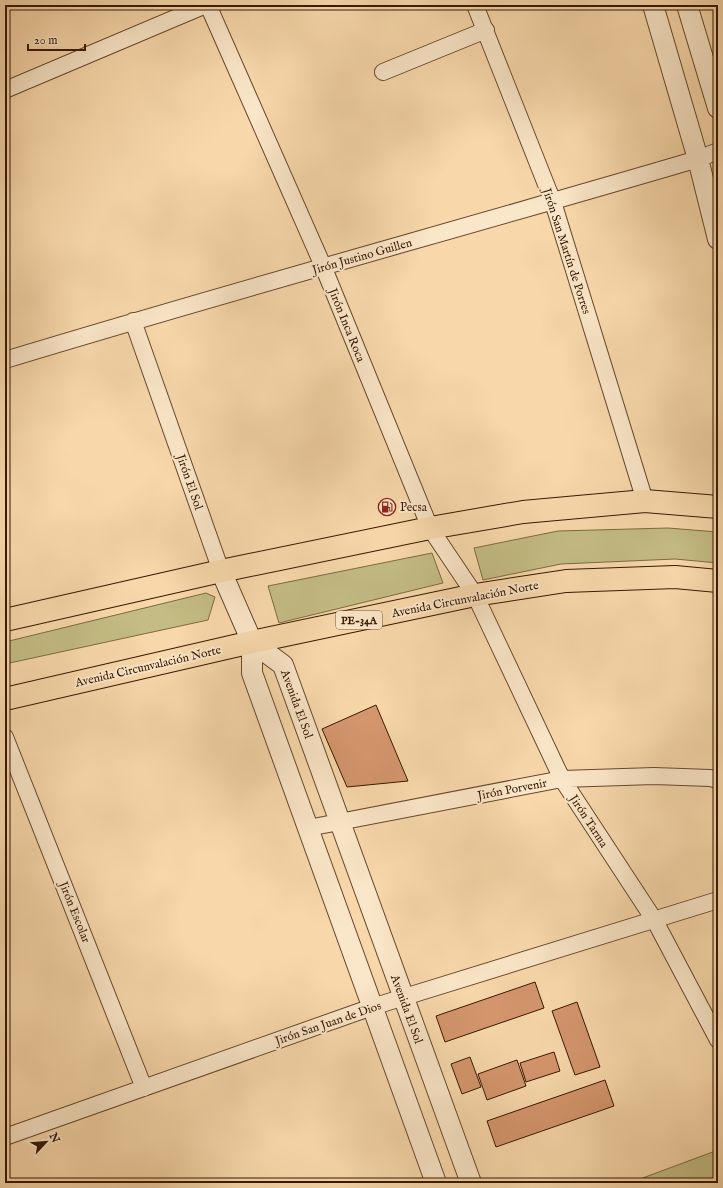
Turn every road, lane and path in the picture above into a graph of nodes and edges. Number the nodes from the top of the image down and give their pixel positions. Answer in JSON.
{"nodes":[{"id":1,"x":207,"y":5,"type":"edge"},
{"id":2,"x":475,"y":5,"type":"edge"},
{"id":3,"x":653,"y":5,"type":"edge"},
{"id":4,"x":687,"y":5,"type":"edge"},
{"id":5,"x":486,"y":30,"type":"junction"},
{"id":6,"x":383,"y":72,"type":"dead end"},
{"id":7,"x":5,"y":90,"type":"edge"},
{"id":8,"x":718,"y":108,"type":"edge"},
{"id":9,"x":718,"y":151,"type":"edge"},
{"id":10,"x":698,"y":159,"type":"junction"},
{"id":11,"x":553,"y":202,"type":"junction"},
{"id":12,"x":718,"y":239,"type":"edge"},
{"id":13,"x":323,"y":266,"type":"junction"},
{"id":14,"x":133,"y":321,"type":"junction"},
{"id":15,"x":5,"y":360,"type":"edge"},
{"id":16,"x":645,"y":501,"type":"junction"},
{"id":17,"x":718,"y":507,"type":"edge"},
{"id":18,"x":430,"y":528,"type":"junction"},
{"id":19,"x":221,"y":571,"type":"junction"},
{"id":20,"x":718,"y":581,"type":"edge"},
{"id":21,"x":475,"y":595,"type":"junction"},
{"id":22,"x":5,"y":620,"type":"edge"},
{"id":23,"x":252,"y":642,"type":"junction"},
{"id":24,"x":5,"y":699,"type":"edge"},
{"id":25,"x":5,"y":736,"type":"edge"},
{"id":26,"x":562,"y":779,"type":"junction"},
{"id":27,"x":718,"y":780,"type":"edge"},
{"id":28,"x":341,"y":823,"type":"junction"},
{"id":29,"x":308,"y":828,"type":"junction"},
{"id":30,"x":718,"y":900,"type":"edge"},
{"id":31,"x":655,"y":921,"type":"junction"},
{"id":32,"x":402,"y":997,"type":"junction"},
{"id":33,"x":372,"y":1007,"type":"junction"},
{"id":34,"x":716,"y":1031,"type":"edge"},
{"id":35,"x":144,"y":1088,"type":"junction"},
{"id":36,"x":5,"y":1137,"type":"edge"},
{"id":37,"x":436,"y":1183,"type":"edge"},
{"id":38,"x":471,"y":1183,"type":"edge"}],
"edges":[{"from":1,"to":7,"type":"street"},
{"from":1,"to":13,"type":"street","name":"Jirón Inca Roca"},
{"from":2,"to":5,"type":"street","name":"Jirón San Martín de Porres"},
{"from":3,"to":10,"type":"street"},
{"from":4,"to":8,"type":"street"},
{"from":5,"to":6,"type":"street"},
{"from":5,"to":11,"type":"street","name":"Jirón San Martín de Porres"},
{"from":9,"to":10,"type":"street","name":"Jirón Justino Guillen"},
{"from":10,"to":11,"type":"street","name":"Jirón Justino Guillen"},
{"from":10,"to":12,"type":"street"},
{"from":11,"to":13,"type":"street","name":"Jirón Justino Guillen"},
{"from":11,"to":16,"type":"street","name":"Jirón San Martín de Porres"},
{"from":13,"to":14,"type":"street","name":"Jirón Justino Guillen"},
{"from":13,"to":18,"type":"street","name":"Jirón Inca Roca"},
{"from":14,"to":15,"type":"street","name":"Jirón Justino Guillen"},
{"from":14,"to":19,"type":"street","name":"Jirón El Sol"},
{"from":16,"to":17,"type":"highway"},
{"from":16,"to":18,"type":"highway"},
{"from":18,"to":19,"type":"highway"},
{"from":18,"to":21,"type":"street","name":"Jirón Inca Roca"},
{"from":19,"to":22,"type":"highway"},
{"from":19,"to":23,"type":"street","name":"Jirón El Sol"},
{"from":20,"to":21,"type":"highway","name":"Avenida Circunvalación Norte","number":"PE-34A"},
{"from":21,"to":23,"type":"highway","name":"Avenida Circunvalación Norte","number":"PE-34A"},
{"from":21,"to":26,"type":"street","name":"Jirón Tarma"},
{"from":23,"to":24,"type":"highway","name":"Avenida Circunvalación Norte","number":"PE-34A"},
{"from":23,"to":28,"type":"street","name":"Avenida El Sol"},
{"from":23,"to":29,"type":"street"},
{"from":25,"to":35,"type":"street","name":"Jirón Escolar"},
{"from":26,"to":27,"type":"street","name":"Jirón Porvenir"},
{"from":26,"to":28,"type":"street","name":"Jirón Porvenir"},
{"from":26,"to":31,"type":"street","name":"Jirón Tarma"},
{"from":28,"to":29,"type":"street","name":"Jirón Porvenir"},
{"from":28,"to":32,"type":"street","name":"Avenida El Sol"},
{"from":29,"to":33,"type":"street"},
{"from":30,"to":31,"type":"street","name":"Jirón San Juan de Dios"},
{"from":31,"to":32,"type":"street","name":"Jirón San Juan de Dios"},
{"from":31,"to":34,"type":"street","name":"Jirón Tarma"},
{"from":32,"to":33,"type":"street","name":"Jirón San Juan de Dios"},
{"from":32,"to":38,"type":"street","name":"Avenida El Sol"},
{"from":33,"to":35,"type":"street","name":"Jirón San Juan de Dios"},
{"from":33,"to":37,"type":"street"},
{"from":35,"to":36,"type":"street","name":"Jirón San Juan de Dios"}]}
